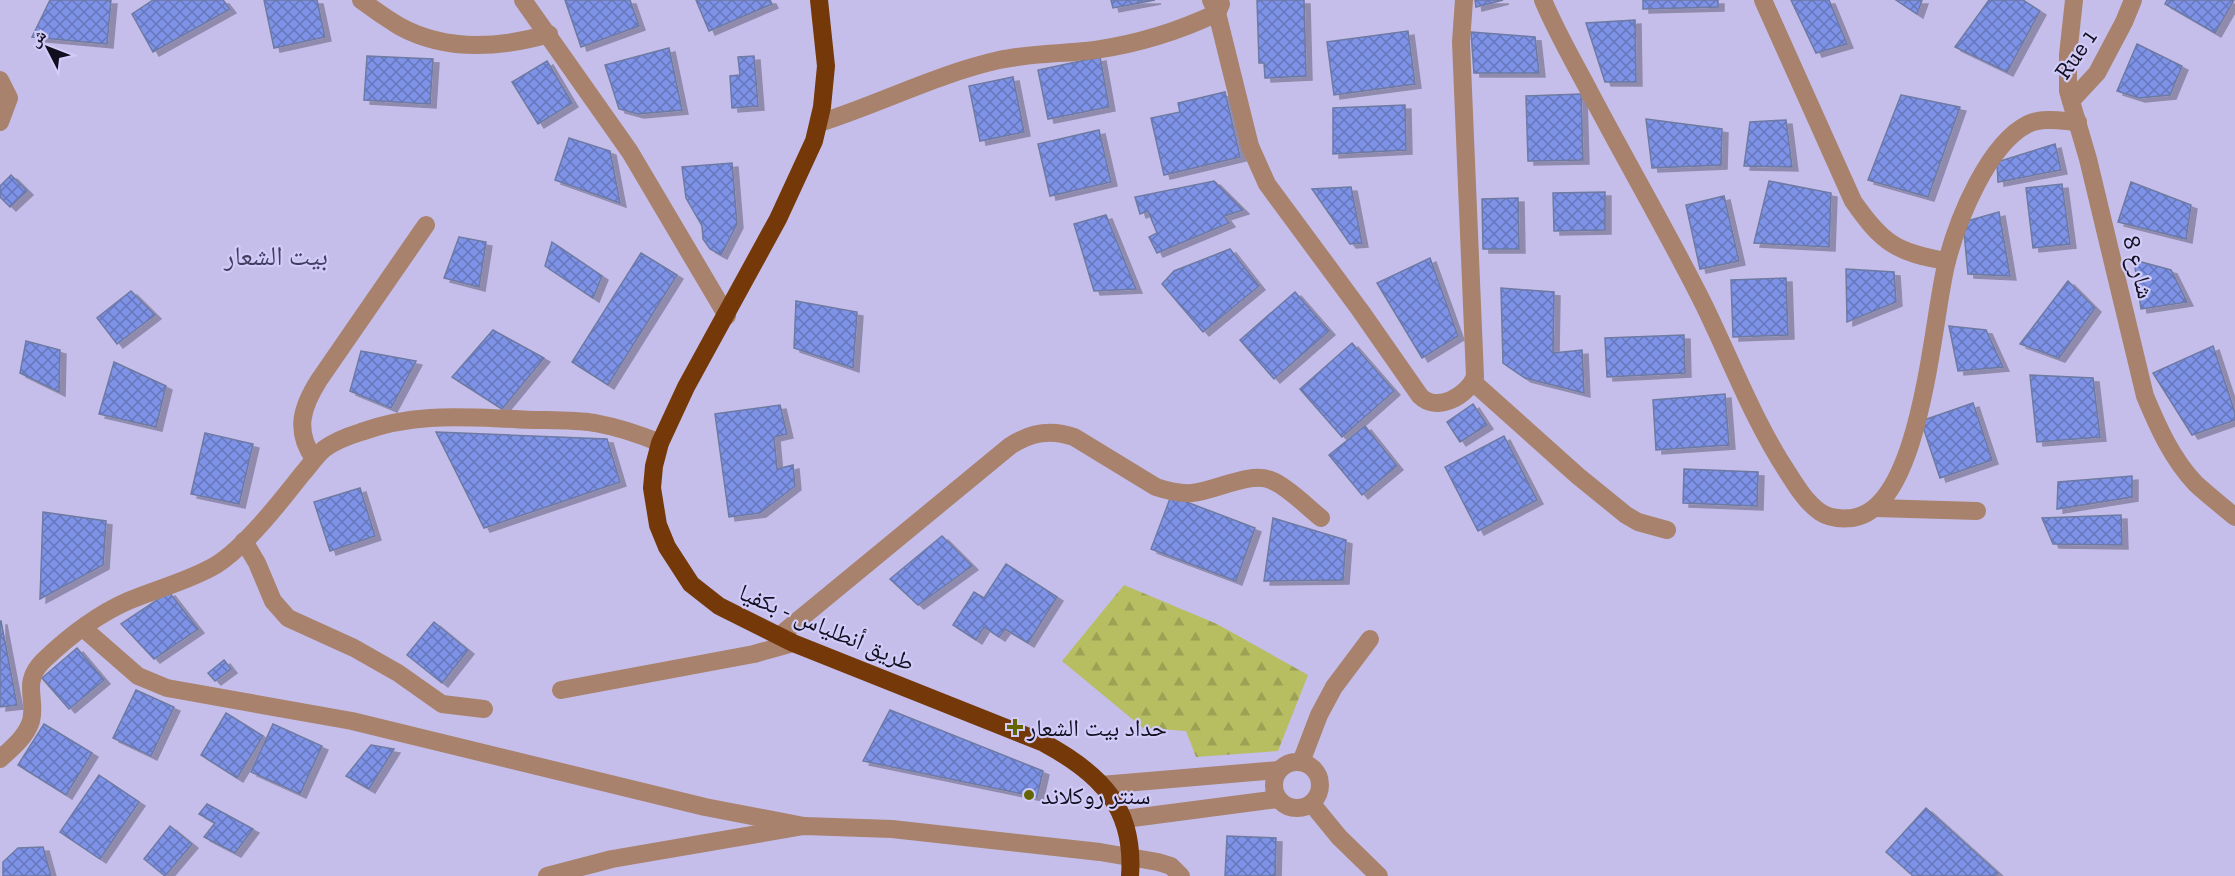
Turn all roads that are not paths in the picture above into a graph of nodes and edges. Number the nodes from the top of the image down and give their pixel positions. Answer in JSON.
{"nodes":[{"id":1,"x":361,"y":0,"type":"edge"},
{"id":2,"x":523,"y":0,"type":"edge"},
{"id":3,"x":819,"y":0,"type":"edge"},
{"id":4,"x":1464,"y":0,"type":"edge"},
{"id":5,"x":1543,"y":0,"type":"edge"},
{"id":6,"x":1763,"y":0,"type":"edge"},
{"id":7,"x":2074,"y":0,"type":"edge"},
{"id":8,"x":2133,"y":0,"type":"edge"},
{"id":9,"x":1217,"y":4,"type":"edge"},
{"id":10,"x":549,"y":34,"type":"junction"},
{"id":11,"x":0,"y":80,"type":"edge"},
{"id":12,"x":2071,"y":101,"type":"junction"},
{"id":13,"x":0,"y":122,"type":"edge"},
{"id":14,"x":2078,"y":122,"type":"junction"},
{"id":15,"x":819,"y":123,"type":"junction"},
{"id":16,"x":426,"y":225,"type":"dead end"},
{"id":17,"x":1947,"y":261,"type":"junction"},
{"id":18,"x":727,"y":316,"type":"junction"},
{"id":19,"x":1473,"y":382,"type":"junction"},
{"id":20,"x":660,"y":443,"type":"junction"},
{"id":21,"x":314,"y":459,"type":"junction"},
{"id":22,"x":1876,"y":508,"type":"junction"},
{"id":23,"x":1977,"y":510,"type":"dead end"},
{"id":24,"x":2235,"y":517,"type":"edge"},
{"id":25,"x":1321,"y":518,"type":"dead end"},
{"id":26,"x":1667,"y":530,"type":"dead end"},
{"id":27,"x":244,"y":541,"type":"junction"},
{"id":28,"x":83,"y":628,"type":"junction"},
{"id":29,"x":1370,"y":639,"type":"dead end"},
{"id":30,"x":785,"y":640,"type":"junction"},
{"id":31,"x":561,"y":690,"type":"dead end"},
{"id":32,"x":484,"y":709,"type":"dead end"},
{"id":33,"x":0,"y":759,"type":"edge"},
{"id":34,"x":1301,"y":762,"type":"junction"},
{"id":35,"x":1280,"y":770,"type":"junction"},
{"id":36,"x":1101,"y":785,"type":"junction"},
{"id":37,"x":1278,"y":799,"type":"junction"},
{"id":38,"x":1312,"y":804,"type":"junction"},
{"id":39,"x":705,"y":807,"type":"junction"},
{"id":40,"x":1125,"y":819,"type":"junction"},
{"id":41,"x":804,"y":826,"type":"junction"},
{"id":42,"x":711,"y":841,"type":"junction"},
{"id":43,"x":1131,"y":867,"type":"edge"},
{"id":44,"x":1173,"y":873,"type":"edge"},
{"id":45,"x":547,"y":876,"type":"edge"},
{"id":46,"x":1379,"y":876,"type":"edge"}],
"edges":[{"from":1,"to":10,"type":"street"},
{"from":2,"to":10,"type":"street"},
{"from":3,"to":15,"type":"highway","name":"طريق أنطلياس - بكفيا"},
{"from":4,"to":19,"type":"street"},
{"from":5,"to":22,"type":"street"},
{"from":6,"to":17,"type":"street"},
{"from":7,"to":12,"type":"street","name":"شارع 8"},
{"from":8,"to":12,"type":"street","name":"Rue 1"},
{"from":9,"to":15,"type":"street"},
{"from":9,"to":19,"type":"street"},
{"from":10,"to":18,"type":"street"},
{"from":11,"to":13,"type":"street"},
{"from":12,"to":14,"type":"street","name":"شارع 8"},
{"from":14,"to":17,"type":"street"},
{"from":14,"to":24,"type":"street","name":"شارع 8"},
{"from":15,"to":18,"type":"highway","name":"طريق أنطلياس - بكفيا"},
{"from":16,"to":21,"type":"street"},
{"from":17,"to":22,"type":"street"},
{"from":18,"to":20,"type":"highway","name":"طريق أنطلياس - بكفيا"},
{"from":19,"to":26,"type":"street"},
{"from":20,"to":21,"type":"street"},
{"from":20,"to":30,"type":"highway","name":"طريق أنطلياس - بكفيا"},
{"from":21,"to":27,"type":"street"},
{"from":22,"to":23,"type":"street"},
{"from":25,"to":30,"type":"street"},
{"from":27,"to":28,"type":"street"},
{"from":27,"to":32,"type":"street"},
{"from":28,"to":33,"type":"street"},
{"from":28,"to":39,"type":"street"},
{"from":29,"to":34,"type":"street"},
{"from":30,"to":31,"type":"street"},
{"from":30,"to":36,"type":"highway","name":"طريق أنطلياس - بكفيا"},
{"from":34,"to":35,"type":"street"},
{"from":34,"to":38,"type":"street"},
{"from":35,"to":36,"type":"street"},
{"from":35,"to":37,"type":"street"},
{"from":36,"to":40,"type":"highway","name":"طريق أنطلياس - بكفيا"},
{"from":37,"to":38,"type":"street"},
{"from":37,"to":40,"type":"street"},
{"from":38,"to":46,"type":"street"},
{"from":39,"to":41,"type":"street"},
{"from":39,"to":42,"type":"street"},
{"from":40,"to":43,"type":"highway","name":"طريق أنطلياس - بكفيا"},
{"from":41,"to":42,"type":"street"},
{"from":41,"to":43,"type":"street"},
{"from":42,"to":45,"type":"street"},
{"from":43,"to":44,"type":"street"}]}
